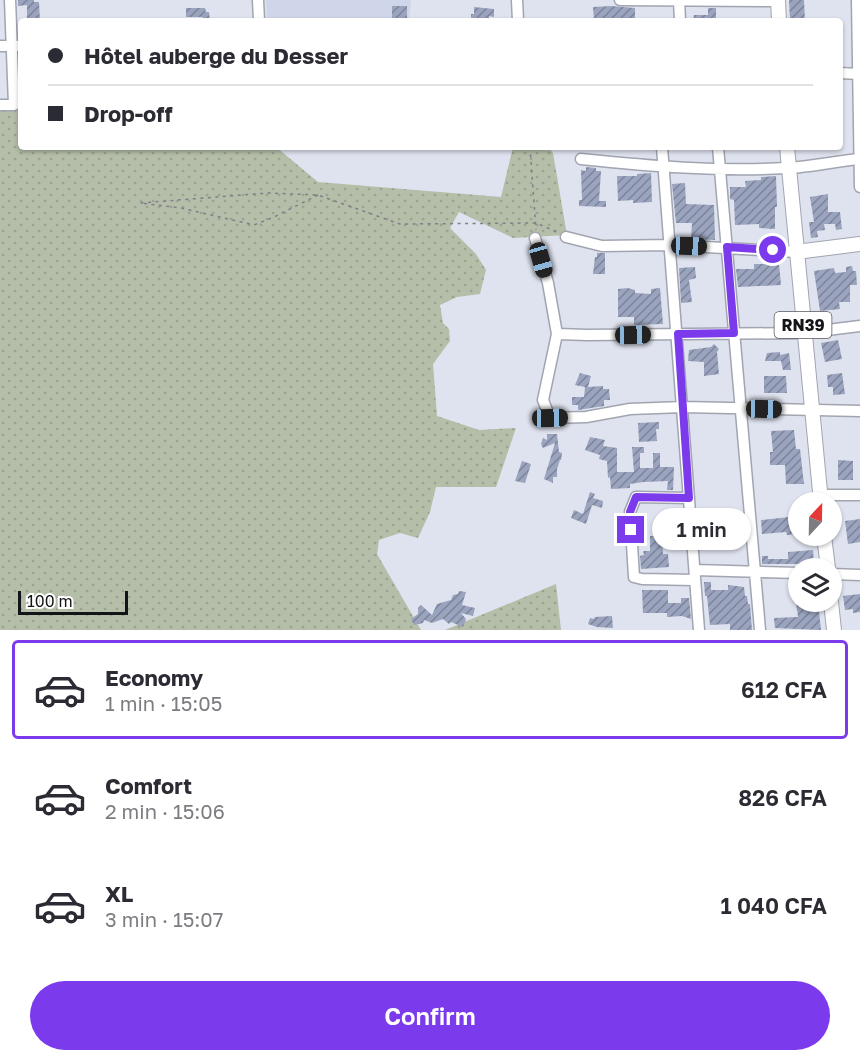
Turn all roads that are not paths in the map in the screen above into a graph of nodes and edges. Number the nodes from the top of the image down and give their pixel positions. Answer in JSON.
{"nodes":[{"id":1,"x":10,"y":0,"type":"edge"},
{"id":2,"x":258,"y":0,"type":"edge"},
{"id":3,"x":516,"y":0,"type":"edge"},
{"id":4,"x":620,"y":0,"type":"edge"},
{"id":5,"x":778,"y":0,"type":"edge"},
{"id":6,"x":857,"y":0,"type":"edge"},
{"id":7,"x":679,"y":1,"type":"edge"},
{"id":8,"x":259,"y":18,"type":"edge"},
{"id":9,"x":518,"y":18,"type":"edge"},
{"id":10,"x":680,"y":18,"type":"edge"},
{"id":11,"x":779,"y":18,"type":"edge"},
{"id":12,"x":0,"y":46,"type":"edge"},
{"id":13,"x":16,"y":46,"type":"edge"},
{"id":14,"x":843,"y":73,"type":"edge"},
{"id":15,"x":859,"y":74,"type":"edge"},
{"id":16,"x":0,"y":105,"type":"edge"},
{"id":17,"x":859,"y":106,"type":"edge"},
{"id":18,"x":662,"y":150,"type":"edge"},
{"id":19,"x":718,"y":150,"type":"edge"},
{"id":20,"x":787,"y":150,"type":"edge"},
{"id":21,"x":581,"y":159,"type":"dead end"},
{"id":22,"x":859,"y":159,"type":"edge"},
{"id":23,"x":664,"y":167,"type":"junction"},
{"id":24,"x":720,"y":168,"type":"junction"},
{"id":25,"x":788,"y":168,"type":"junction"},
{"id":26,"x":860,"y":187,"type":"edge"},
{"id":27,"x":566,"y":237,"type":"road end"},
{"id":28,"x":535,"y":238,"type":"road end"},
{"id":29,"x":860,"y":244,"type":"edge"},
{"id":30,"x":670,"y":245,"type":"junction"},
{"id":31,"x":727,"y":247,"type":"junction"},
{"id":32,"x":796,"y":252,"type":"junction"},
{"id":33,"x":860,"y":326,"type":"edge"},
{"id":34,"x":734,"y":333,"type":"junction"},
{"id":35,"x":803,"y":333,"type":"junction"},
{"id":36,"x":557,"y":334,"type":"junction"},
{"id":37,"x":678,"y":334,"type":"junction"},
{"id":38,"x":683,"y":407,"type":"junction"},
{"id":39,"x":741,"y":408,"type":"junction"},
{"id":40,"x":811,"y":410,"type":"junction"},
{"id":41,"x":860,"y":411,"type":"edge"},
{"id":42,"x":820,"y":492,"type":"edge"},
{"id":43,"x":860,"y":495,"type":"edge"},
{"id":44,"x":842,"y":497,"type":"edge"},
{"id":45,"x":689,"y":498,"type":"junction"},
{"id":46,"x":755,"y":570,"type":"junction"},
{"id":47,"x":788,"y":572,"type":"edge"},
{"id":48,"x":842,"y":574,"type":"edge"},
{"id":49,"x":695,"y":575,"type":"junction"},
{"id":50,"x":860,"y":575,"type":"edge"},
{"id":51,"x":832,"y":612,"type":"edge"},
{"id":52,"x":699,"y":630,"type":"edge"},
{"id":53,"x":760,"y":630,"type":"edge"},
{"id":54,"x":834,"y":630,"type":"edge"}],
"edges":[{"from":1,"to":13,"type":"street"},
{"from":2,"to":8,"type":"street"},
{"from":3,"to":9,"type":"street"},
{"from":4,"to":7,"type":"street"},
{"from":5,"to":7,"type":"street"},
{"from":5,"to":11,"type":"main road"},
{"from":6,"to":15,"type":"street"},
{"from":7,"to":10,"type":"street"},
{"from":12,"to":13,"type":"street"},
{"from":13,"to":16,"type":"street"},
{"from":14,"to":15,"type":"street"},
{"from":15,"to":17,"type":"street"},
{"from":17,"to":22,"type":"street"},
{"from":18,"to":23,"type":"street"},
{"from":19,"to":24,"type":"street"},
{"from":20,"to":25,"type":"main road","number":"RN39"},
{"from":21,"to":23,"type":"street"},
{"from":22,"to":25,"type":"street"},
{"from":22,"to":26,"type":"street"},
{"from":23,"to":24,"type":"street"},
{"from":23,"to":30,"type":"street"},
{"from":24,"to":25,"type":"street"},
{"from":24,"to":31,"type":"street"},
{"from":25,"to":32,"type":"main road","number":"RN39"},
{"from":27,"to":30,"type":"street"},
{"from":28,"to":36,"type":"street"},
{"from":29,"to":32,"type":"main road"},
{"from":30,"to":31,"type":"street"},
{"from":30,"to":37,"type":"street"},
{"from":31,"to":32,"type":"street"},
{"from":31,"to":34,"type":"street"},
{"from":32,"to":35,"type":"main road","number":"RN39"},
{"from":33,"to":35,"type":"street"},
{"from":34,"to":35,"type":"street"},
{"from":34,"to":37,"type":"street"},
{"from":34,"to":39,"type":"street"},
{"from":35,"to":40,"type":"main road","number":"RN39"},
{"from":36,"to":37,"type":"street"},
{"from":36,"to":38,"type":"street"},
{"from":37,"to":38,"type":"street"},
{"from":38,"to":39,"type":"street"},
{"from":38,"to":45,"type":"street"},
{"from":39,"to":40,"type":"street"},
{"from":39,"to":46,"type":"street"},
{"from":40,"to":41,"type":"street"},
{"from":40,"to":42,"type":"main road","number":"RN39"},
{"from":43,"to":44,"type":"street"},
{"from":45,"to":49,"type":"street"},
{"from":45,"to":49,"type":"street"},
{"from":46,"to":47,"type":"street"},
{"from":46,"to":49,"type":"street"},
{"from":46,"to":53,"type":"street"},
{"from":48,"to":50,"type":"street"},
{"from":49,"to":52,"type":"street"},
{"from":51,"to":54,"type":"main road"}]}
